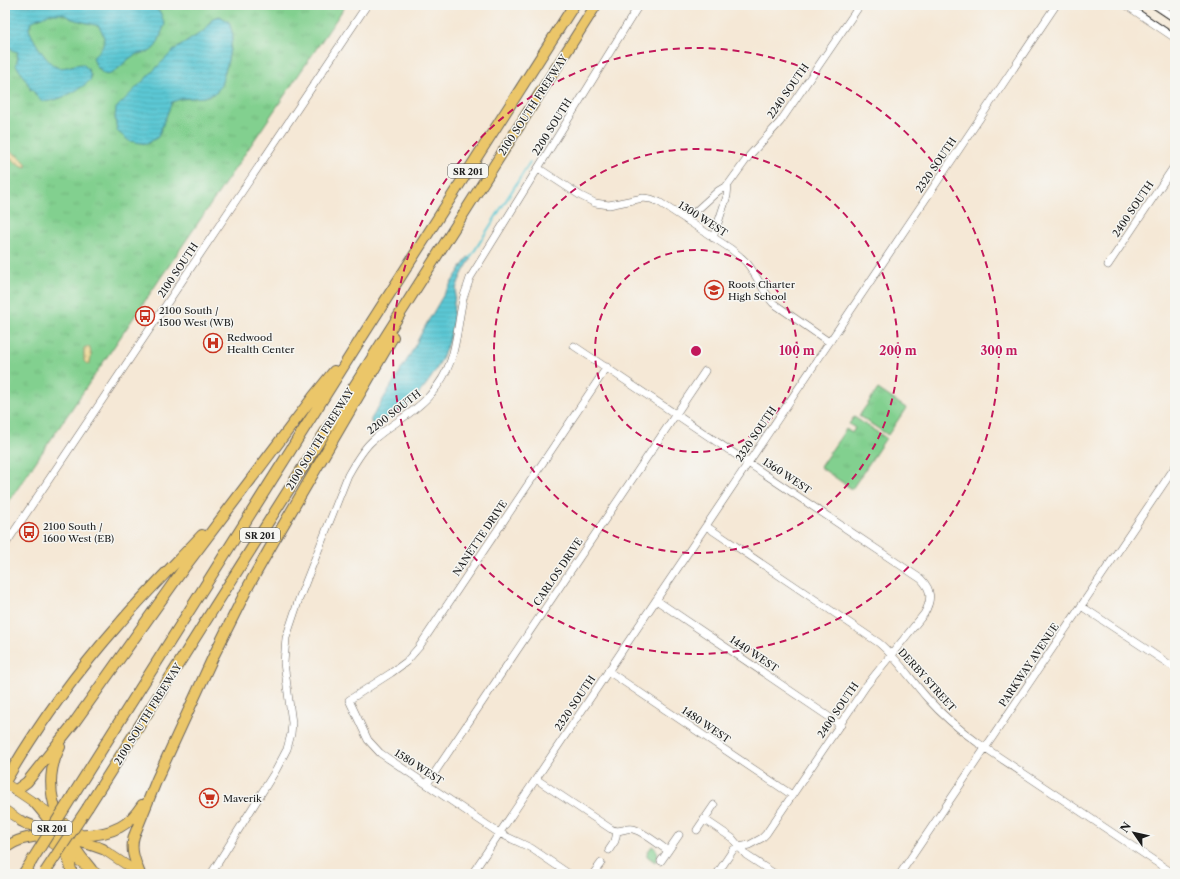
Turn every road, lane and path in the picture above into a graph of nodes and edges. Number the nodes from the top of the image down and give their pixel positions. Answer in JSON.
{"nodes":[{"id":1,"x":367,"y":5,"type":"edge"},
{"id":2,"x":574,"y":5,"type":"edge"},
{"id":3,"x":596,"y":5,"type":"edge"},
{"id":4,"x":639,"y":5,"type":"edge"},
{"id":5,"x":860,"y":5,"type":"edge"},
{"id":6,"x":1056,"y":5,"type":"edge"},
{"id":7,"x":1126,"y":5,"type":"edge"},
{"id":8,"x":1156,"y":5,"type":"edge"},
{"id":9,"x":1175,"y":18,"type":"edge"},
{"id":10,"x":1175,"y":38,"type":"edge"},
{"id":11,"x":1175,"y":165,"type":"edge"},
{"id":12,"x":538,"y":168,"type":"junction"},
{"id":13,"x":728,"y":185,"type":"junction"},
{"id":14,"x":686,"y":220,"type":"junction"},
{"id":15,"x":713,"y":238,"type":"junction"},
{"id":16,"x":432,"y":262,"type":"junction"},
{"id":17,"x":1108,"y":265,"type":"dead end"},
{"id":18,"x":362,"y":337,"type":"junction"},
{"id":19,"x":830,"y":342,"type":"junction"},
{"id":20,"x":574,"y":346,"type":"dead end"},
{"id":21,"x":607,"y":367,"type":"junction"},
{"id":22,"x":705,"y":372,"type":"dead end"},
{"id":23,"x":676,"y":414,"type":"junction"},
{"id":24,"x":748,"y":462,"type":"junction"},
{"id":25,"x":1175,"y":467,"type":"edge"},
{"id":26,"x":238,"y":497,"type":"junction"},
{"id":27,"x":706,"y":526,"type":"junction"},
{"id":28,"x":5,"y":545,"type":"edge"},
{"id":29,"x":927,"y":585,"type":"joint"},
{"id":30,"x":656,"y":600,"type":"junction"},
{"id":31,"x":1081,"y":606,"type":"junction"},
{"id":32,"x":891,"y":655,"type":"junction"},
{"id":33,"x":1175,"y":668,"type":"edge"},
{"id":34,"x":608,"y":671,"type":"junction"},
{"id":35,"x":349,"y":700,"type":"joint"},
{"id":36,"x":74,"y":723,"type":"junction"},
{"id":37,"x":841,"y":724,"type":"junction"},
{"id":38,"x":985,"y":748,"type":"junction"},
{"id":39,"x":157,"y":779,"type":"junction"},
{"id":40,"x":536,"y":779,"type":"junction"},
{"id":41,"x":5,"y":783,"type":"edge"},
{"id":42,"x":427,"y":784,"type":"junction"},
{"id":43,"x":16,"y":790,"type":"junction"},
{"id":44,"x":792,"y":795,"type":"junction"},
{"id":45,"x":35,"y":803,"type":"junction"},
{"id":46,"x":714,"y":805,"type":"dead end"},
{"id":47,"x":5,"y":810,"type":"edge"},
{"id":48,"x":58,"y":819,"type":"junction"},
{"id":49,"x":704,"y":820,"type":"junction"},
{"id":50,"x":21,"y":822,"type":"junction"},
{"id":51,"x":697,"y":830,"type":"dead end"},
{"id":52,"x":617,"y":832,"type":"junction"},
{"id":53,"x":499,"y":833,"type":"junction"},
{"id":54,"x":81,"y":834,"type":"junction"},
{"id":55,"x":679,"y":835,"type":"dead end"},
{"id":56,"x":42,"y":836,"type":"junction"},
{"id":57,"x":63,"y":836,"type":"junction"},
{"id":58,"x":740,"y":847,"type":"junction"},
{"id":59,"x":5,"y":848,"type":"edge"},
{"id":60,"x":103,"y":849,"type":"junction"},
{"id":61,"x":609,"y":850,"type":"dead end"},
{"id":62,"x":668,"y":851,"type":"junction"},
{"id":63,"x":66,"y":852,"type":"junction"},
{"id":64,"x":661,"y":861,"type":"dead end"},
{"id":65,"x":601,"y":863,"type":"dead end"},
{"id":66,"x":94,"y":871,"type":"edge"},
{"id":67,"x":558,"y":871,"type":"edge"},
{"id":68,"x":45,"y":873,"type":"edge"},
{"id":69,"x":23,"y":874,"type":"edge"},
{"id":70,"x":72,"y":874,"type":"edge"},
{"id":71,"x":140,"y":874,"type":"edge"},
{"id":72,"x":211,"y":874,"type":"edge"},
{"id":73,"x":472,"y":874,"type":"edge"},
{"id":74,"x":569,"y":874,"type":"edge"},
{"id":75,"x":593,"y":874,"type":"edge"},
{"id":76,"x":717,"y":874,"type":"edge"},
{"id":77,"x":775,"y":874,"type":"edge"},
{"id":78,"x":900,"y":874,"type":"edge"},
{"id":79,"x":1174,"y":874,"type":"edge"}],
"edges":[{"from":1,"to":28,"type":"street","name":"2100 SOUTH"},
{"from":2,"to":18,"type":"highway","name":"2100 SOUTH FREEWAY","number":"SR 201"},
{"from":3,"to":16,"type":"highway","name":"2100 SOUTH FREEWAY","number":"SR 201"},
{"from":4,"to":12,"type":"street","name":"2200 SOUTH"},
{"from":5,"to":13,"type":"street","name":"2240 SOUTH"},
{"from":6,"to":19,"type":"street","name":"2320 SOUTH"},
{"from":7,"to":10,"type":"street"},
{"from":8,"to":9,"type":"street"},
{"from":11,"to":17,"type":"street","name":"2400 SOUTH"},
{"from":12,"to":14,"type":"street","name":"1300 WEST"},
{"from":12,"to":72,"type":"street","name":"2200 SOUTH"},
{"from":13,"to":14,"type":"street","name":"2240 SOUTH"},
{"from":13,"to":15,"type":"street","name":"2240 SOUTH"},
{"from":14,"to":15,"type":"street","name":"1300 WEST"},
{"from":15,"to":19,"type":"street","name":"1300 WEST"},
{"from":16,"to":39,"type":"highway"},
{"from":16,"to":68,"type":"highway","name":"2100 SOUTH FREEWAY","number":"SR 201","bridge":true},
{"from":18,"to":26,"type":"highway"},
{"from":18,"to":69,"type":"highway","name":"2100 SOUTH FREEWAY","number":"SR 201","bridge":true},
{"from":19,"to":24,"type":"street","name":"2320 SOUTH"},
{"from":20,"to":21,"type":"street","name":"1360 WEST"},
{"from":21,"to":23,"type":"street","name":"1360 WEST"},
{"from":21,"to":35,"type":"street","name":"NANETTE DRIVE"},
{"from":22,"to":23,"type":"street","name":"CARLOS DRIVE"},
{"from":23,"to":24,"type":"street","name":"1360 WEST"},
{"from":23,"to":42,"type":"street","name":"CARLOS DRIVE"},
{"from":24,"to":27,"type":"street","name":"2320 SOUTH"},
{"from":24,"to":29,"type":"street","name":"1360 WEST"},
{"from":25,"to":31,"type":"street","name":"PARKWAY AVENUE"},
{"from":26,"to":36,"type":"highway"},
{"from":26,"to":41,"type":"highway"},
{"from":27,"to":30,"type":"street","name":"2320 SOUTH"},
{"from":27,"to":32,"type":"street","name":"DERBY STREET"},
{"from":29,"to":32,"type":"street","name":"2400 SOUTH"},
{"from":30,"to":34,"type":"street","name":"2320 SOUTH"},
{"from":30,"to":37,"type":"street","name":"1440 WEST"},
{"from":31,"to":33,"type":"street"},
{"from":31,"to":38,"type":"street","name":"PARKWAY AVENUE"},
{"from":32,"to":37,"type":"street","name":"2400 SOUTH"},
{"from":32,"to":38,"type":"street","name":"DERBY STREET"},
{"from":34,"to":40,"type":"street","name":"2320 SOUTH"},
{"from":34,"to":44,"type":"street","name":"1480 WEST"},
{"from":35,"to":42,"type":"street","name":"1580 WEST"},
{"from":36,"to":43,"type":"highway"},
{"from":36,"to":48,"type":"highway"},
{"from":37,"to":44,"type":"street","name":"2400 SOUTH"},
{"from":38,"to":78,"type":"street","name":"PARKWAY AVENUE"},
{"from":38,"to":79,"type":"street","name":"DERBY STREET"},
{"from":39,"to":54,"type":"highway"},
{"from":39,"to":71,"type":"highway"},
{"from":40,"to":52,"type":"street"},
{"from":40,"to":53,"type":"street","name":"2320 SOUTH"},
{"from":41,"to":43,"type":"main road"},
{"from":42,"to":53,"type":"street","name":"1580 WEST"},
{"from":43,"to":45,"type":"main road"},
{"from":44,"to":58,"type":"street","name":"2400 SOUTH"},
{"from":45,"to":48,"type":"main road"},
{"from":45,"to":57,"type":"highway"},
{"from":46,"to":49,"type":"street"},
{"from":47,"to":50,"type":"main road"},
{"from":48,"to":54,"type":"main road"},
{"from":48,"to":57,"type":"highway"},
{"from":49,"to":51,"type":"street"},
{"from":49,"to":58,"type":"street"},
{"from":50,"to":56,"type":"main road"},
{"from":50,"to":57,"type":"highway"},
{"from":52,"to":61,"type":"street"},
{"from":52,"to":62,"type":"street"},
{"from":53,"to":67,"type":"street","name":"1580 WEST"},
{"from":53,"to":73,"type":"street","name":"2320 SOUTH"},
{"from":54,"to":57,"type":"highway"},
{"from":54,"to":60,"type":"main road"},
{"from":55,"to":62,"type":"street"},
{"from":56,"to":57,"type":"highway"},
{"from":56,"to":59,"type":"highway"},
{"from":56,"to":63,"type":"main road"},
{"from":57,"to":60,"type":"highway"},
{"from":57,"to":63,"type":"highway"},
{"from":57,"to":66,"type":"highway"},
{"from":58,"to":76,"type":"street"},
{"from":58,"to":77,"type":"street"},
{"from":60,"to":71,"type":"main road"},
{"from":62,"to":64,"type":"street"},
{"from":63,"to":66,"type":"main road"},
{"from":63,"to":70,"type":"highway"},
{"from":65,"to":75,"type":"street"},
{"from":67,"to":74,"type":"street","name":"1580 WEST"}]}
